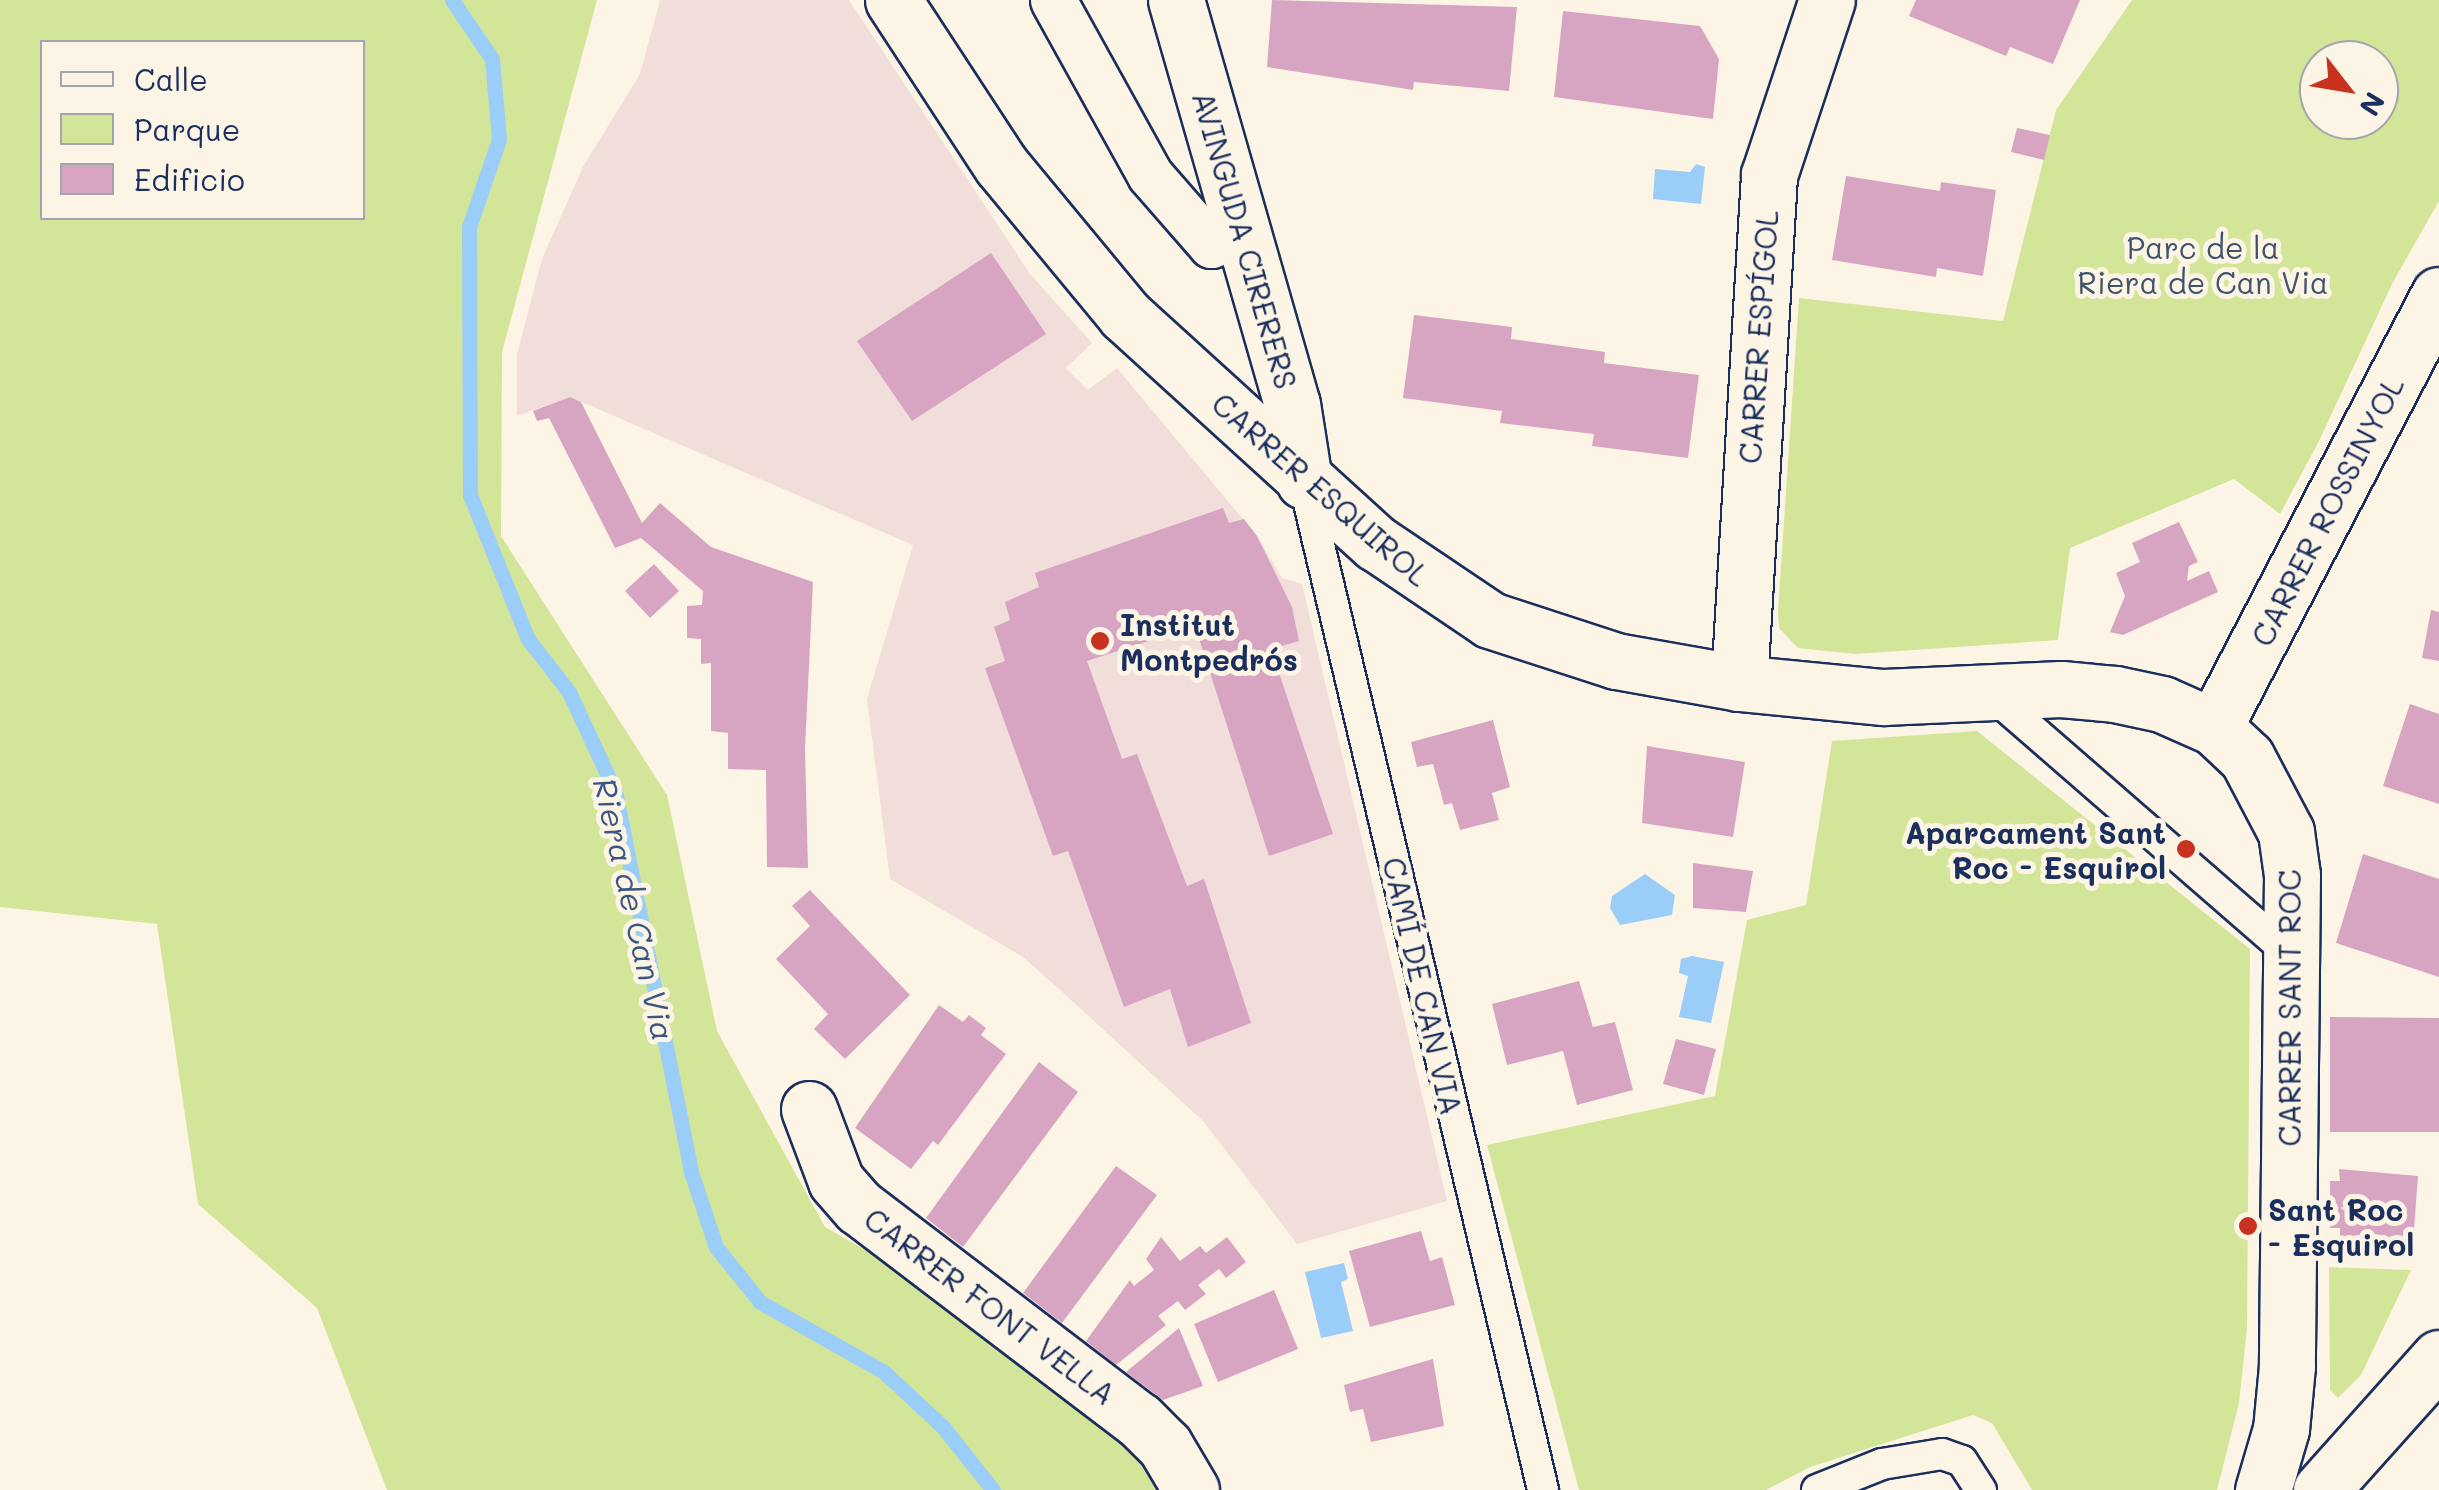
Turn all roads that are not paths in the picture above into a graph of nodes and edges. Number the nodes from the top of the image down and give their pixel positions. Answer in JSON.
{"nodes":[{"id":1,"x":893,"y":0,"type":"edge"},
{"id":2,"x":1053,"y":0,"type":"edge"},
{"id":3,"x":1176,"y":0,"type":"edge"},
{"id":4,"x":1811,"y":2,"type":"edge"},
{"id":5,"x":1243,"y":234,"type":"junction"},
{"id":6,"x":2439,"y":295,"type":"edge"},
{"id":7,"x":1304,"y":481,"type":"junction"},
{"id":8,"x":1739,"y":683,"type":"junction"},
{"id":9,"x":1990,"y":694,"type":"junction"},
{"id":10,"x":2214,"y":727,"type":"junction"},
{"id":11,"x":2292,"y":956,"type":"junction"},
{"id":12,"x":809,"y":1109,"type":"dead end"},
{"id":13,"x":2439,"y":1357,"type":"edge"},
{"id":14,"x":1190,"y":1490,"type":"edge"},
{"id":15,"x":1542,"y":1490,"type":"edge"},
{"id":16,"x":1817,"y":1490,"type":"edge"},
{"id":17,"x":1981,"y":1490,"type":"edge"},
{"id":18,"x":2264,"y":1490,"type":"edge"},
{"id":19,"x":2321,"y":1490,"type":"edge"}],
"edges":[{"from":1,"to":7,"type":"street","name":"CARRER ESQUIROL"},
{"from":2,"to":5,"type":"street"},
{"from":3,"to":5,"type":"street","name":"AVINGUDA CIRERERS"},
{"from":4,"to":8,"type":"street","name":"CARRER ESPÍGOL"},
{"from":5,"to":7,"type":"street","name":"AVINGUDA CIRERERS"},
{"from":6,"to":10,"type":"street","name":"CARRER ROSSINYOL"},
{"from":7,"to":8,"type":"street","name":"CARRER ESQUIROL"},
{"from":7,"to":15,"type":"lane","name":"CAMÍ DE CAN VIA"},
{"from":8,"to":9,"type":"street","name":"CARRER ESQUIROL"},
{"from":9,"to":10,"type":"street","name":"CARRER ESQUIROL"},
{"from":9,"to":11,"type":"lane"},
{"from":10,"to":11,"type":"street","name":"CARRER SANT ROC"},
{"from":11,"to":18,"type":"street","name":"CARRER SANT ROC"},
{"from":12,"to":14,"type":"street","name":"CARRER FONT VELLA"},
{"from":13,"to":19,"type":"street"},
{"from":16,"to":17,"type":"lane"}]}
